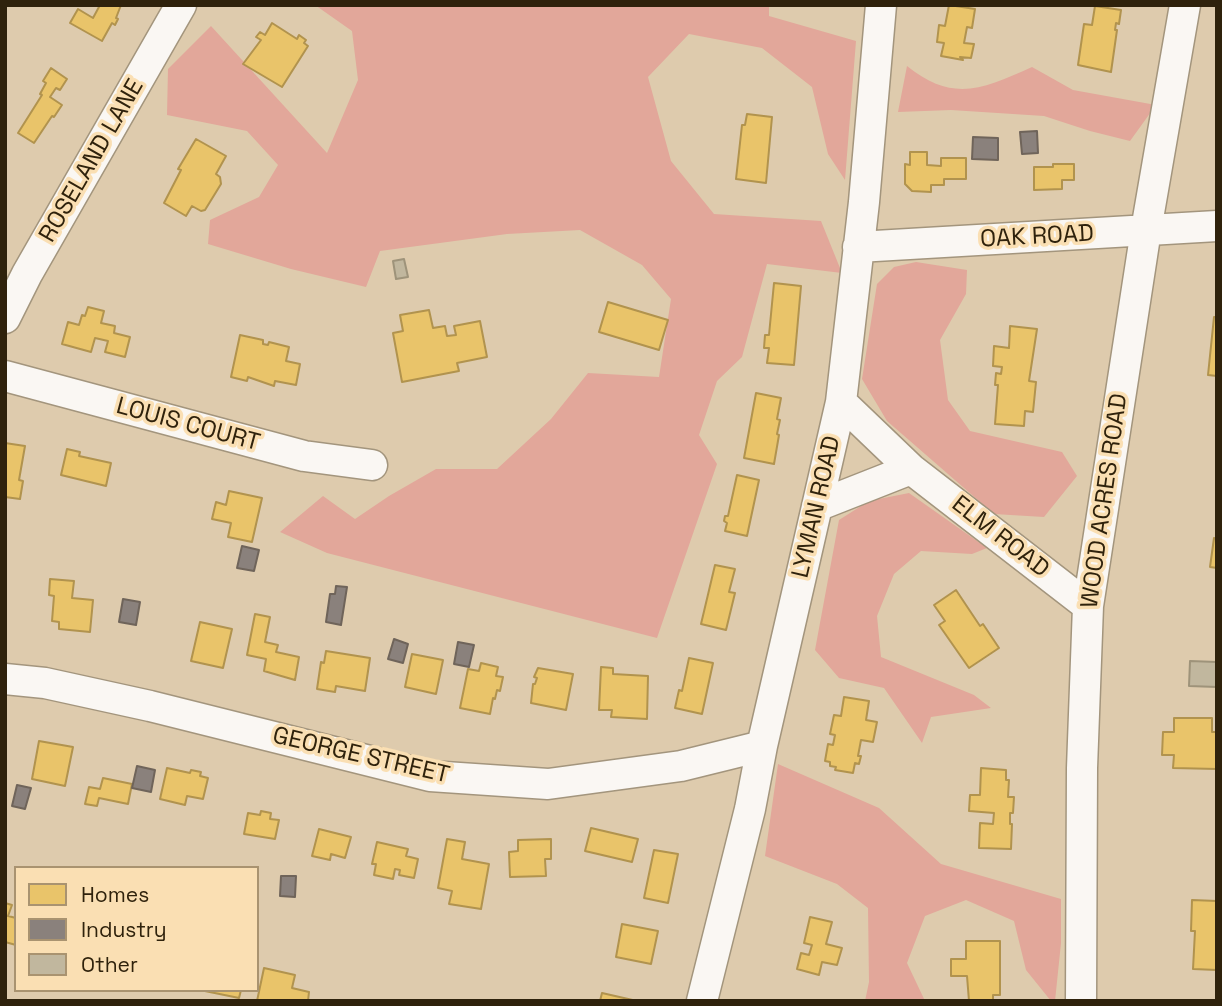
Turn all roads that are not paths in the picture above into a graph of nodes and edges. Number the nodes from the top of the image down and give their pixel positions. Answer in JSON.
{"nodes":[{"id":1,"x":181,"y":5,"type":"edge"},
{"id":2,"x":881,"y":5,"type":"edge"},
{"id":3,"x":1185,"y":5,"type":"edge"},
{"id":4,"x":1217,"y":226,"type":"edge"},
{"id":5,"x":1146,"y":230,"type":"junction"},
{"id":6,"x":858,"y":247,"type":"junction"},
{"id":7,"x":5,"y":318,"type":"edge"},
{"id":8,"x":5,"y":376,"type":"edge"},
{"id":9,"x":841,"y":402,"type":"junction"},
{"id":10,"x":372,"y":465,"type":"dead end"},
{"id":11,"x":911,"y":469,"type":"junction"},
{"id":12,"x":817,"y":506,"type":"junction"},
{"id":13,"x":1088,"y":606,"type":"junction"},
{"id":14,"x":5,"y":678,"type":"edge"},
{"id":15,"x":762,"y":746,"type":"junction"},
{"id":16,"x":702,"y":1001,"type":"edge"},
{"id":17,"x":1081,"y":1001,"type":"edge"}],
"edges":[{"from":1,"to":7,"type":"street","name":"ROSELAND LANE"},
{"from":2,"to":6,"type":"street","name":"LYMAN ROAD"},
{"from":3,"to":5,"type":"street","name":"WOOD ACRES ROAD"},
{"from":4,"to":5,"type":"street","name":"OAK ROAD"},
{"from":5,"to":6,"type":"street","name":"OAK ROAD"},
{"from":5,"to":13,"type":"street","name":"WOOD ACRES ROAD"},
{"from":6,"to":9,"type":"street","name":"LYMAN ROAD"},
{"from":8,"to":10,"type":"street","name":"LOUIS COURT"},
{"from":9,"to":11,"type":"street","name":"ELM ROAD"},
{"from":9,"to":12,"type":"street","name":"LYMAN ROAD"},
{"from":11,"to":12,"type":"street"},
{"from":11,"to":13,"type":"street","name":"ELM ROAD"},
{"from":12,"to":15,"type":"street","name":"LYMAN ROAD"},
{"from":13,"to":17,"type":"street","name":"WOOD ACRES ROAD"},
{"from":14,"to":15,"type":"street","name":"GEORGE STREET"},
{"from":15,"to":16,"type":"street","name":"LYMAN ROAD"}]}
